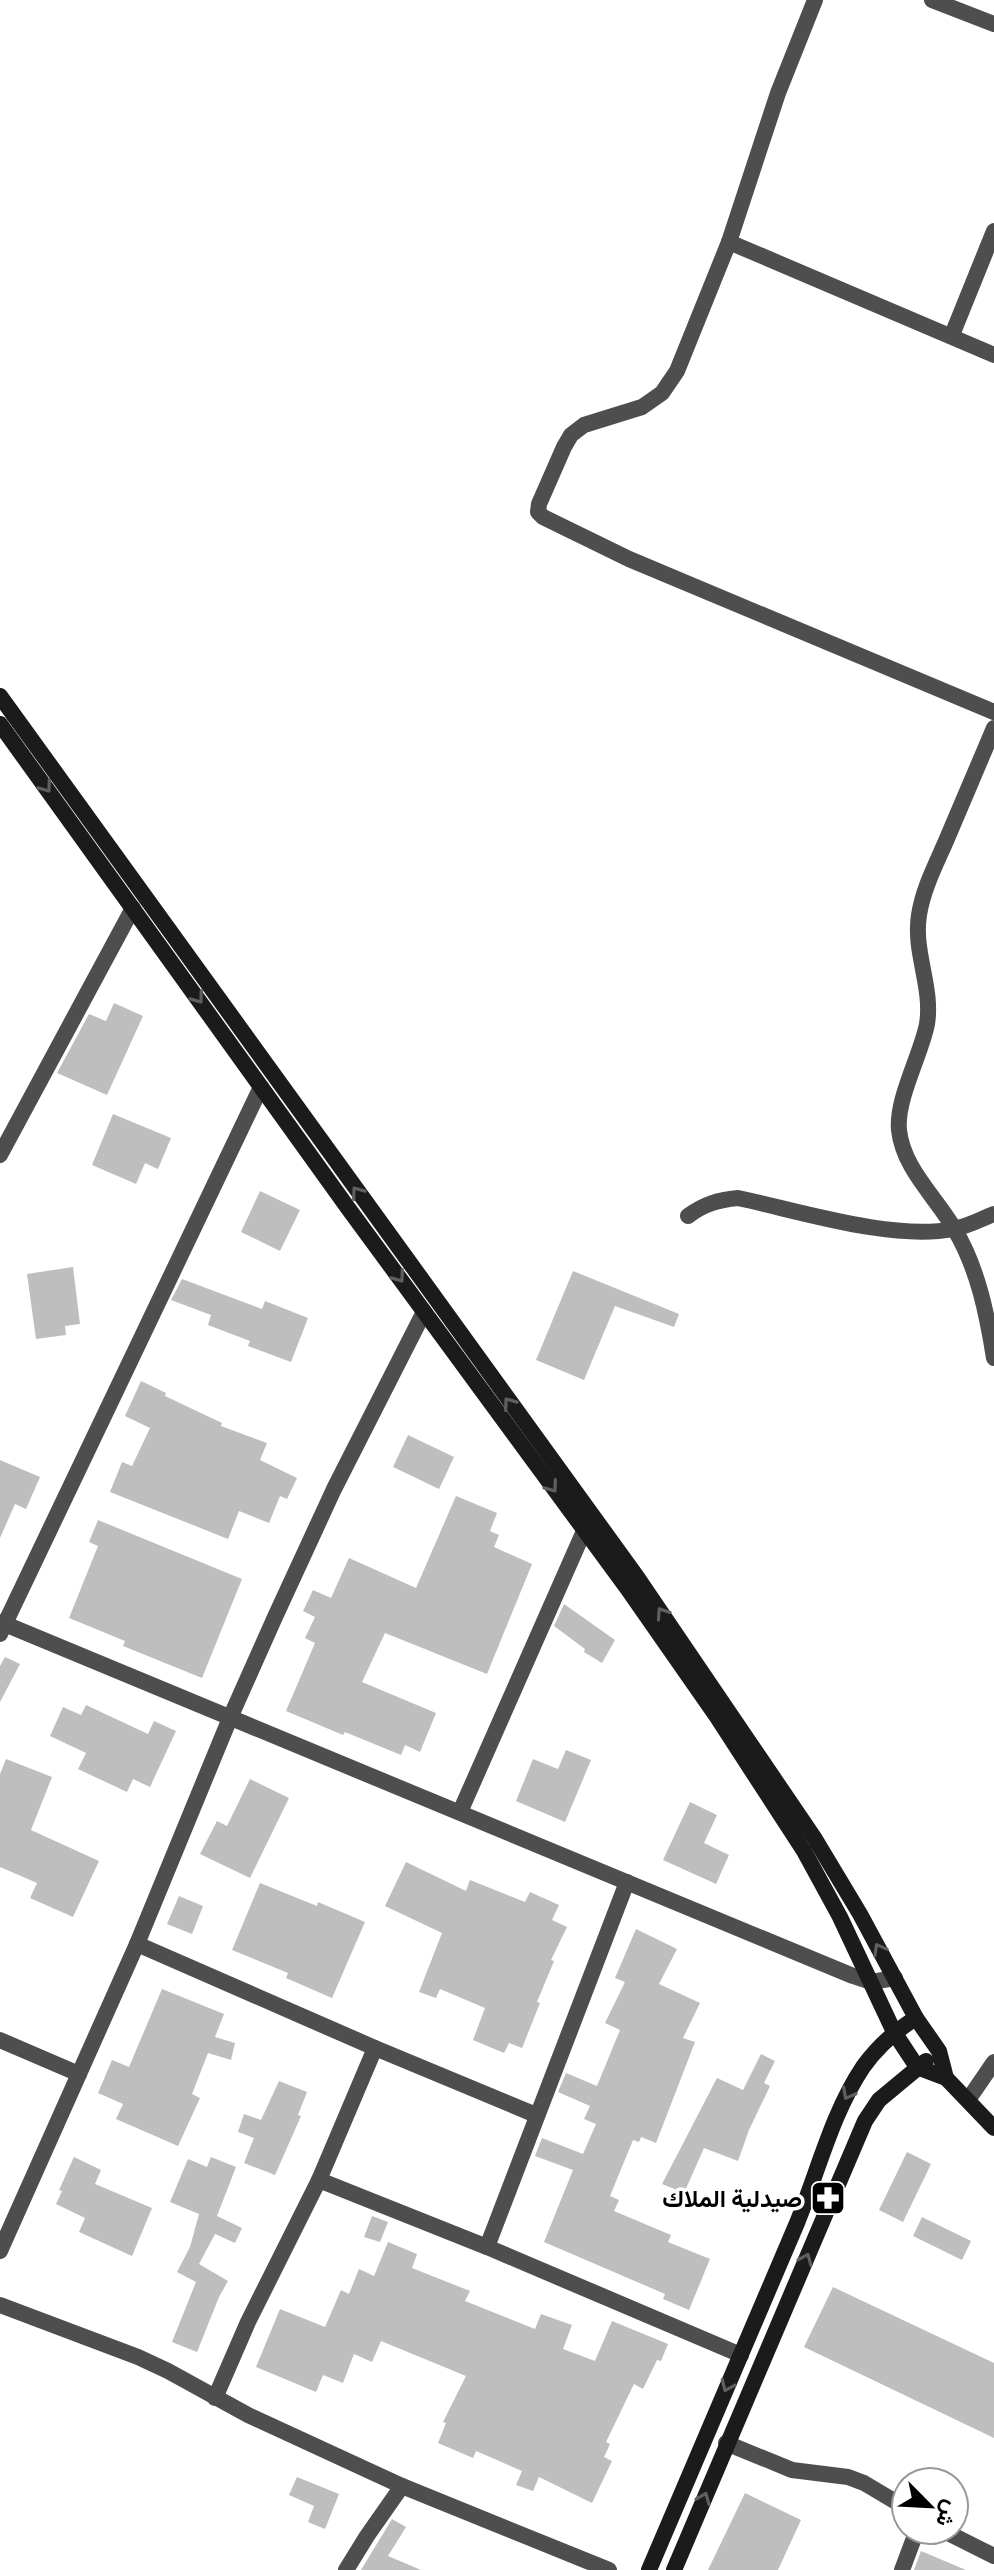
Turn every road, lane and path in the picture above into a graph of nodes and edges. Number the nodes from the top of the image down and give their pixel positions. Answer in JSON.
{"nodes":[{"id":1,"x":815,"y":0,"type":"edge"},
{"id":2,"x":932,"y":0,"type":"edge"},
{"id":3,"x":994,"y":24,"type":"edge"},
{"id":4,"x":994,"y":231,"type":"edge"},
{"id":5,"x":729,"y":242,"type":"junction"},
{"id":6,"x":952,"y":335,"type":"junction"},
{"id":7,"x":994,"y":355,"type":"edge"},
{"id":8,"x":0,"y":696,"type":"edge"},
{"id":9,"x":994,"y":712,"type":"edge"},
{"id":10,"x":0,"y":724,"type":"edge"},
{"id":11,"x":994,"y":728,"type":"edge"},
{"id":12,"x":84,"y":809,"type":"junction"},
{"id":13,"x":69,"y":819,"type":"junction"},
{"id":14,"x":133,"y":908,"type":"junction"},
{"id":15,"x":261,"y":1087,"type":"junction"},
{"id":16,"x":0,"y":1155,"type":"edge"},
{"id":17,"x":994,"y":1214,"type":"edge"},
{"id":18,"x":688,"y":1216,"type":"dead end"},
{"id":19,"x":955,"y":1229,"type":"junction"},
{"id":20,"x":424,"y":1312,"type":"junction"},
{"id":21,"x":994,"y":1358,"type":"edge"},
{"id":22,"x":584,"y":1531,"type":"junction"},
{"id":23,"x":1,"y":1626,"type":"edge"},
{"id":24,"x":230,"y":1718,"type":"junction"},
{"id":25,"x":460,"y":1812,"type":"junction"},
{"id":26,"x":627,"y":1882,"type":"junction"},
{"id":27,"x":137,"y":1944,"type":"junction"},
{"id":28,"x":895,"y":1978,"type":"junction"},
{"id":29,"x":871,"y":1982,"type":"junction"},
{"id":30,"x":916,"y":2018,"type":"junction"},
{"id":31,"x":894,"y":2032,"type":"junction"},
{"id":32,"x":0,"y":2040,"type":"edge"},
{"id":33,"x":375,"y":2048,"type":"junction"},
{"id":34,"x":939,"y":2051,"type":"junction"},
{"id":35,"x":994,"y":2062,"type":"edge"},
{"id":36,"x":917,"y":2067,"type":"junction"},
{"id":37,"x":79,"y":2074,"type":"junction"},
{"id":38,"x":946,"y":2078,"type":"junction"},
{"id":39,"x":968,"y":2100,"type":"junction"},
{"id":40,"x":536,"y":2115,"type":"junction"},
{"id":41,"x":994,"y":2128,"type":"edge"},
{"id":42,"x":319,"y":2180,"type":"junction"},
{"id":43,"x":487,"y":2247,"type":"junction"},
{"id":44,"x":0,"y":2251,"type":"edge"},
{"id":45,"x":0,"y":2305,"type":"edge"},
{"id":46,"x":741,"y":2355,"type":"junction"},
{"id":47,"x":215,"y":2398,"type":"junction"},
{"id":48,"x":726,"y":2443,"type":"junction"},
{"id":49,"x":402,"y":2486,"type":"junction"},
{"id":50,"x":890,"y":2498,"type":"edge"},
{"id":51,"x":970,"y":2544,"type":"edge"},
{"id":52,"x":911,"y":2546,"type":"edge"},
{"id":53,"x":994,"y":2556,"type":"edge"},
{"id":54,"x":346,"y":2570,"type":"edge"},
{"id":55,"x":609,"y":2570,"type":"edge"},
{"id":56,"x":649,"y":2570,"type":"edge"},
{"id":57,"x":674,"y":2570,"type":"edge"},
{"id":58,"x":902,"y":2570,"type":"edge"}],
"edges":[{"from":1,"to":5,"type":"street"},
{"from":2,"to":3,"type":"street"},
{"from":4,"to":6,"type":"street"},
{"from":5,"to":6,"type":"street"},
{"from":5,"to":9,"type":"street"},
{"from":6,"to":7,"type":"street"},
{"from":8,"to":12,"type":"street"},
{"from":10,"to":13,"type":"street","one_way":true},
{"from":11,"to":19,"type":"street"},
{"from":12,"to":13,"type":"street"},
{"from":28,"to":12,"type":"street","one_way":true},
{"from":13,"to":14,"type":"street"},
{"from":14,"to":15,"type":"street","one_way":true},
{"from":14,"to":16,"type":"street"},
{"from":15,"to":20,"type":"street","one_way":true},
{"from":15,"to":23,"type":"street"},
{"from":17,"to":19,"type":"street"},
{"from":18,"to":19,"type":"street"},
{"from":19,"to":21,"type":"street"},
{"from":20,"to":22,"type":"street","one_way":true},
{"from":20,"to":24,"type":"street"},
{"from":22,"to":25,"type":"street"},
{"from":22,"to":29,"type":"street"},
{"from":23,"to":24,"type":"street"},
{"from":24,"to":25,"type":"street"},
{"from":24,"to":27,"type":"street"},
{"from":25,"to":26,"type":"street"},
{"from":26,"to":29,"type":"street"},
{"from":26,"to":40,"type":"street"},
{"from":27,"to":33,"type":"street"},
{"from":27,"to":37,"type":"street"},
{"from":28,"to":29,"type":"street"},
{"from":28,"to":30,"type":"street"},
{"from":29,"to":31,"type":"street"},
{"from":30,"to":31,"type":"street"},
{"from":30,"to":34,"type":"street"},
{"from":31,"to":36,"type":"street"},
{"from":31,"to":46,"type":"street","one_way":true},
{"from":32,"to":37,"type":"street"},
{"from":33,"to":40,"type":"street"},
{"from":33,"to":42,"type":"street"},
{"from":34,"to":36,"type":"street"},
{"from":34,"to":38,"type":"street"},
{"from":35,"to":39,"type":"street"},
{"from":36,"to":38,"type":"street"},
{"from":48,"to":36,"type":"street","one_way":true},
{"from":37,"to":44,"type":"street"},
{"from":38,"to":39,"type":"street"},
{"from":39,"to":41,"type":"street"},
{"from":40,"to":43,"type":"street"},
{"from":42,"to":43,"type":"street"},
{"from":42,"to":47,"type":"street"},
{"from":43,"to":46,"type":"street"},
{"from":45,"to":47,"type":"street"},
{"from":46,"to":56,"type":"street","one_way":true},
{"from":47,"to":49,"type":"street"},
{"from":48,"to":50,"type":"street"},
{"from":57,"to":48,"type":"street","one_way":true},
{"from":49,"to":54,"type":"street"},
{"from":49,"to":55,"type":"street"},
{"from":51,"to":53,"type":"street"},
{"from":52,"to":58,"type":"street"}]}
